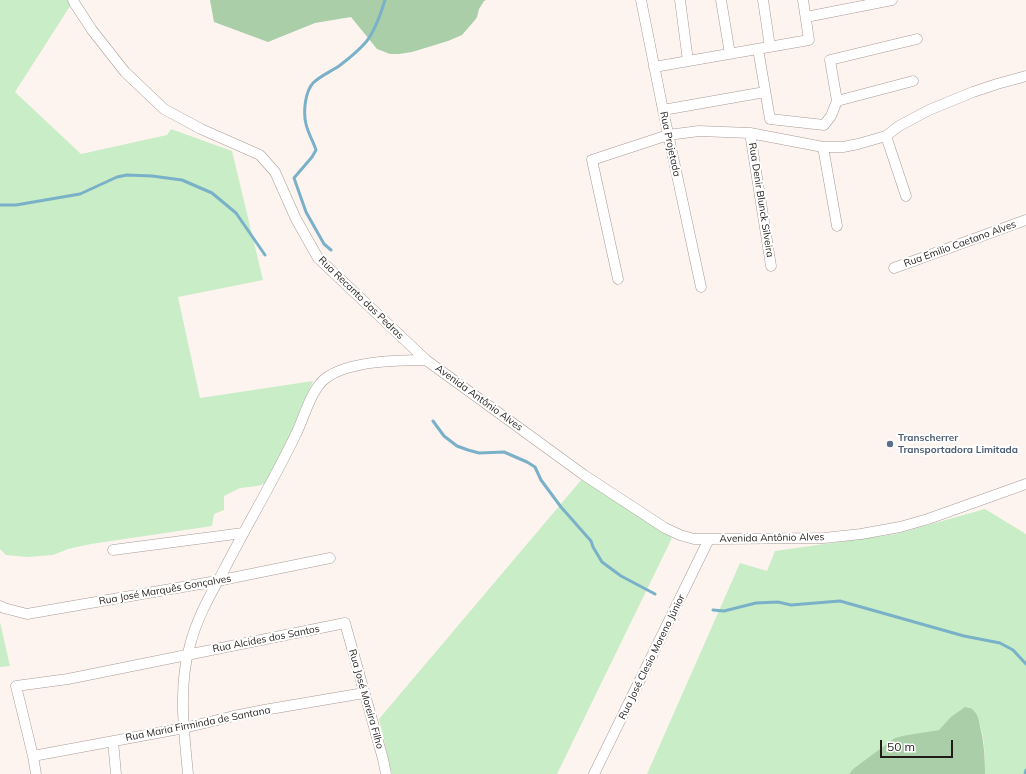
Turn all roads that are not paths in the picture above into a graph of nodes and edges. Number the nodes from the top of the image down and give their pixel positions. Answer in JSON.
{"nodes":[{"id":1,"x":73,"y":0,"type":"edge"},
{"id":2,"x":641,"y":0,"type":"edge"},
{"id":3,"x":680,"y":0,"type":"edge"},
{"id":4,"x":721,"y":0,"type":"edge"},
{"id":5,"x":763,"y":0,"type":"edge"},
{"id":6,"x":803,"y":0,"type":"edge"},
{"id":7,"x":892,"y":0,"type":"edge"},
{"id":8,"x":806,"y":17,"type":"junction"},
{"id":9,"x":917,"y":39,"type":"dead end"},
{"id":10,"x":770,"y":47,"type":"junction"},
{"id":11,"x":758,"y":49,"type":"junction"},
{"id":12,"x":730,"y":54,"type":"junction"},
{"id":13,"x":688,"y":61,"type":"junction"},
{"id":14,"x":654,"y":67,"type":"junction"},
{"id":15,"x":1026,"y":76,"type":"edge"},
{"id":16,"x":913,"y":81,"type":"dead end"},
{"id":17,"x":765,"y":92,"type":"junction"},
{"id":18,"x":837,"y":101,"type":"junction"},
{"id":19,"x":663,"y":110,"type":"junction"},
{"id":20,"x":750,"y":134,"type":"junction"},
{"id":21,"x":668,"y":135,"type":"junction"},
{"id":22,"x":886,"y":136,"type":"junction"},
{"id":23,"x":823,"y":147,"type":"junction"},
{"id":24,"x":906,"y":196,"type":"dead end"},
{"id":25,"x":1026,"y":220,"type":"edge"},
{"id":26,"x":837,"y":226,"type":"dead end"},
{"id":27,"x":772,"y":266,"type":"dead end"},
{"id":28,"x":894,"y":268,"type":"dead end"},
{"id":29,"x":618,"y":279,"type":"dead end"},
{"id":30,"x":701,"y":287,"type":"dead end"},
{"id":31,"x":426,"y":360,"type":"junction"},
{"id":32,"x":1026,"y":484,"type":"edge"},
{"id":33,"x":243,"y":534,"type":"junction"},
{"id":34,"x":710,"y":539,"type":"junction"},
{"id":35,"x":113,"y":550,"type":"dead end"},
{"id":36,"x":330,"y":558,"type":"dead end"},
{"id":37,"x":218,"y":581,"type":"junction"},
{"id":38,"x":0,"y":606,"type":"edge"},
{"id":39,"x":345,"y":623,"type":"joint"},
{"id":40,"x":188,"y":655,"type":"junction"},
{"id":41,"x":364,"y":693,"type":"junction"},
{"id":42,"x":184,"y":728,"type":"junction"},
{"id":43,"x":113,"y":741,"type":"junction"},
{"id":44,"x":33,"y":756,"type":"junction"},
{"id":45,"x":36,"y":774,"type":"edge"},
{"id":46,"x":116,"y":774,"type":"edge"},
{"id":47,"x":188,"y":774,"type":"edge"},
{"id":48,"x":386,"y":774,"type":"edge"},
{"id":49,"x":594,"y":774,"type":"edge"}],
"edges":[{"from":1,"to":31,"type":"street","name":"Rua Recanto das Pedras"},
{"from":2,"to":14,"type":"street","name":"Rua Projetada"},
{"from":3,"to":13,"type":"street"},
{"from":4,"to":12,"type":"street"},
{"from":5,"to":10,"type":"street"},
{"from":6,"to":8,"type":"street"},
{"from":7,"to":8,"type":"street"},
{"from":8,"to":10,"type":"street"},
{"from":9,"to":18,"type":"street"},
{"from":10,"to":11,"type":"street"},
{"from":11,"to":12,"type":"street"},
{"from":11,"to":17,"type":"street"},
{"from":12,"to":13,"type":"street"},
{"from":13,"to":14,"type":"street"},
{"from":14,"to":19,"type":"street","name":"Rua Projetada"},
{"from":15,"to":22,"type":"street"},
{"from":16,"to":18,"type":"street"},
{"from":17,"to":18,"type":"street"},
{"from":17,"to":19,"type":"street"},
{"from":19,"to":21,"type":"street","name":"Rua Projetada"},
{"from":20,"to":21,"type":"street"},
{"from":20,"to":23,"type":"street"},
{"from":20,"to":27,"type":"street","name":"Rua Denir Blunck Silveira"},
{"from":21,"to":29,"type":"street"},
{"from":21,"to":30,"type":"street","name":"Rua Projetada"},
{"from":22,"to":23,"type":"street"},
{"from":22,"to":24,"type":"street"},
{"from":23,"to":26,"type":"street"},
{"from":25,"to":28,"type":"street","name":"Rua Emilio Caetano Alves"},
{"from":31,"to":33,"type":"street","name":"Avenida Antônio Alves"},
{"from":31,"to":34,"type":"street","name":"Avenida Antônio Alves"},
{"from":32,"to":34,"type":"street","name":"Avenida Antônio Alves"},
{"from":33,"to":35,"type":"street"},
{"from":33,"to":37,"type":"street","name":"Avenida Antônio Alves"},
{"from":34,"to":49,"type":"street","name":"Rua José Clesio Moreno Júnior"},
{"from":36,"to":37,"type":"street","name":"Rua José Marquês Gonçalves"},
{"from":37,"to":38,"type":"street","name":"Rua José Marquês Gonçalves"},
{"from":37,"to":40,"type":"street","name":"Avenida Antônio Alves"},
{"from":39,"to":40,"type":"street","name":"Rua Alcides dos Santos"},
{"from":39,"to":41,"type":"street","name":"Rua José Moreira Filho"},
{"from":40,"to":42,"type":"street","name":"Avenida Antônio Alves"},
{"from":40,"to":44,"type":"street"},
{"from":41,"to":42,"type":"street","name":"Rua Maria Firminda de Santana"},
{"from":41,"to":48,"type":"street","name":"Rua José Moreira Filho"},
{"from":42,"to":43,"type":"street","name":"Rua Maria Firminda de Santana"},
{"from":42,"to":47,"type":"street","name":"Avenida Antônio Alves"},
{"from":43,"to":44,"type":"street","name":"Rua Maria Firminda de Santana"},
{"from":43,"to":46,"type":"street"},
{"from":44,"to":45,"type":"street"}]}
